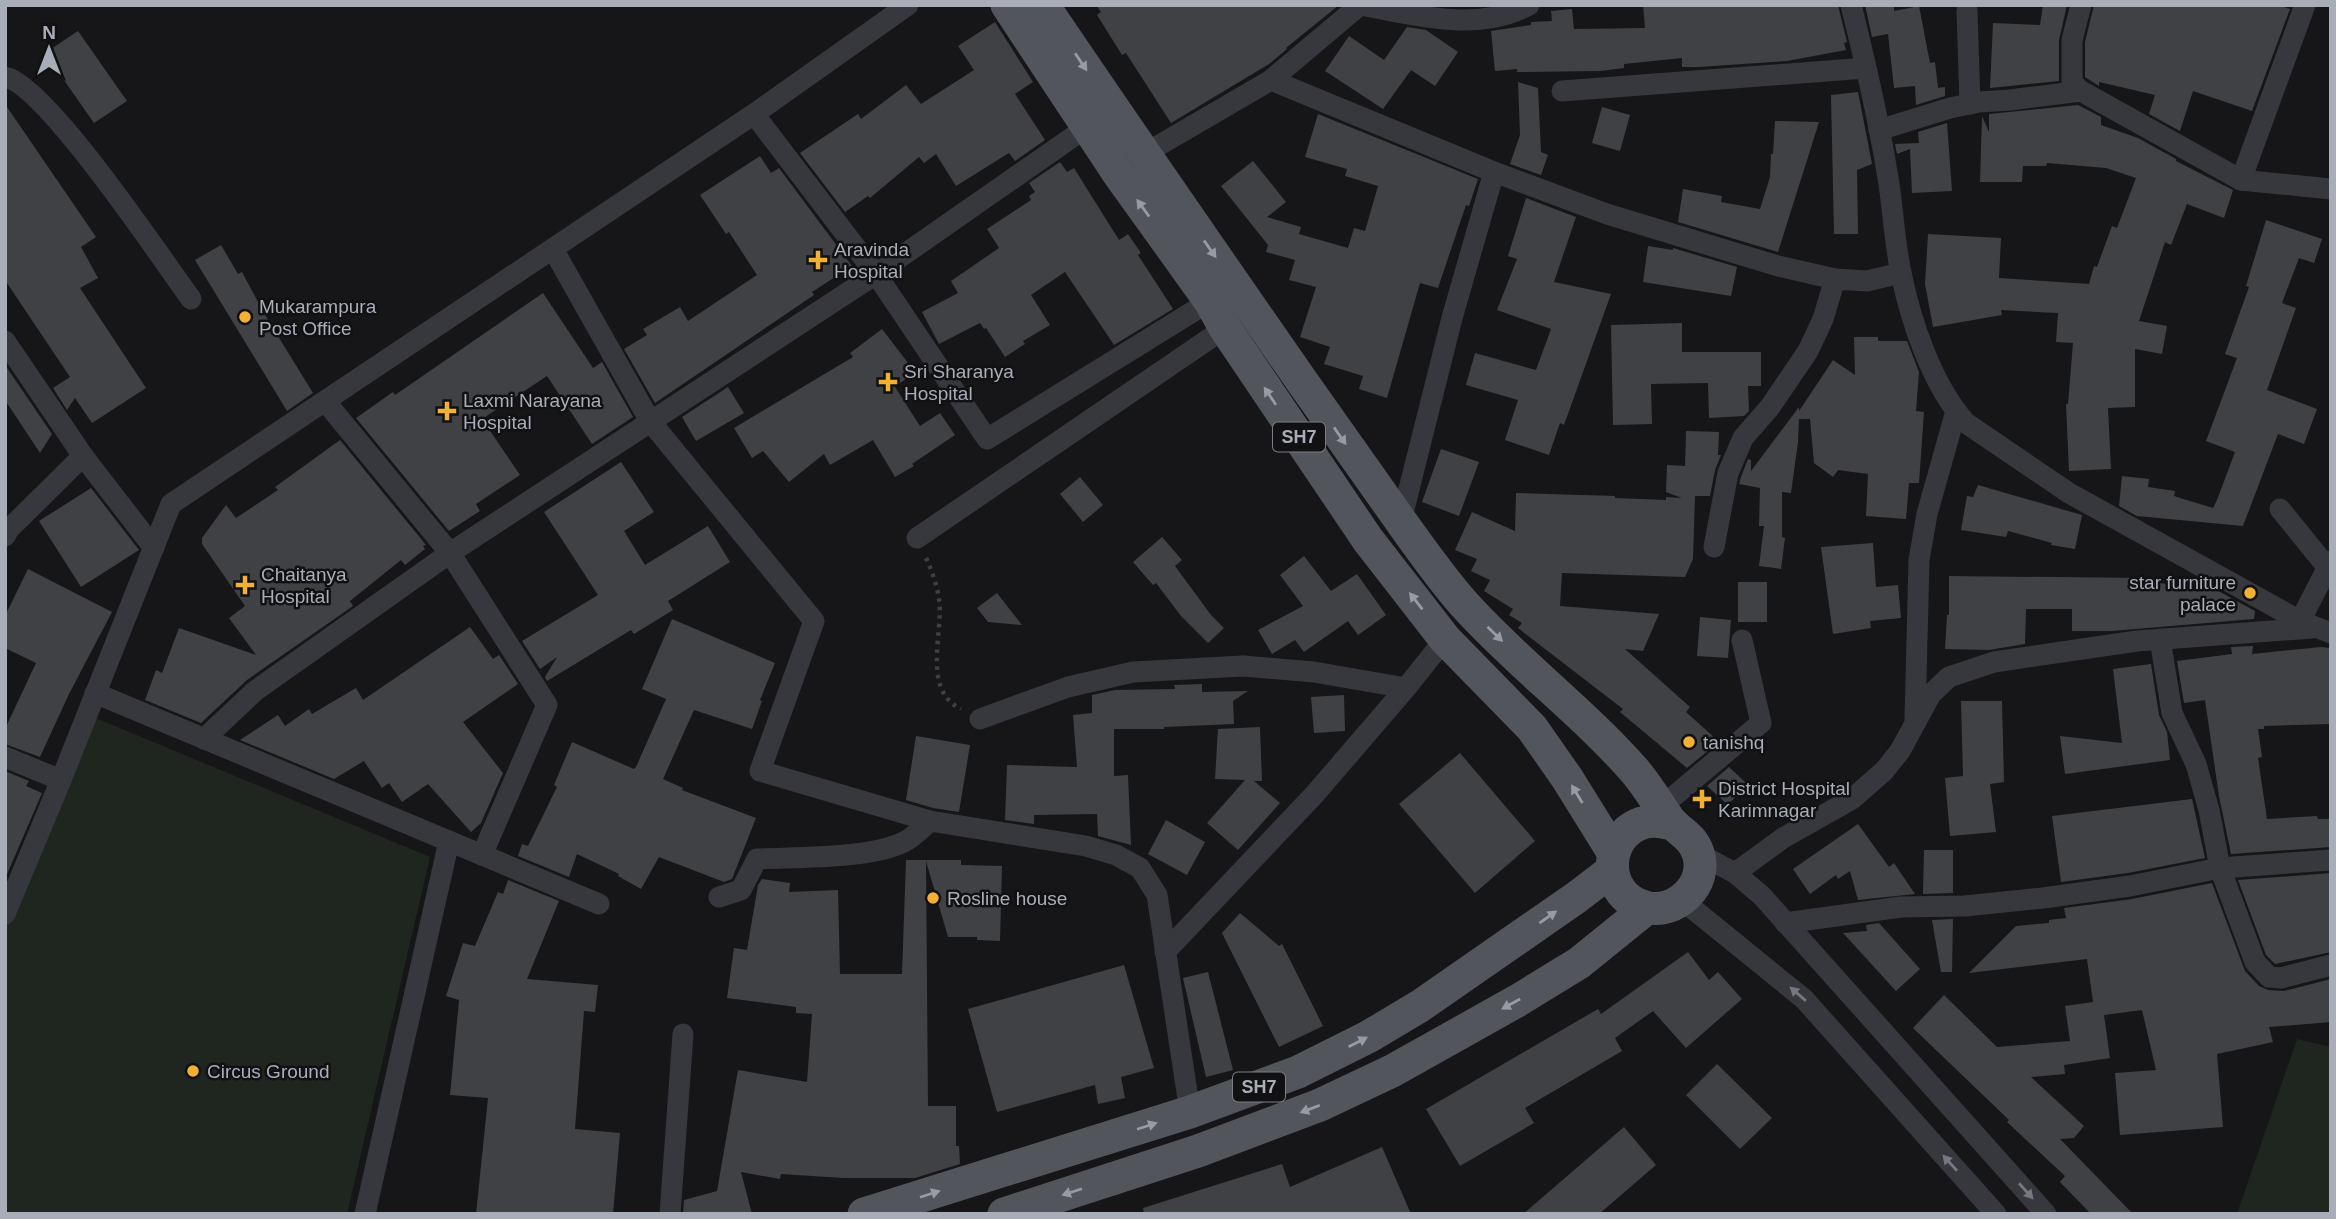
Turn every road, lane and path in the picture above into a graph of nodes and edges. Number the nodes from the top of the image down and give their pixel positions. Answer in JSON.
{"nodes":[{"id":1,"x":908,"y":5,"type":"edge"},
{"id":2,"x":1007,"y":5,"type":"edge"},
{"id":3,"x":1043,"y":5,"type":"edge"},
{"id":4,"x":1360,"y":5,"type":"edge"},
{"id":5,"x":1530,"y":5,"type":"edge"},
{"id":6,"x":1852,"y":5,"type":"edge"},
{"id":7,"x":2081,"y":5,"type":"edge"},
{"id":8,"x":2305,"y":5,"type":"edge"},
{"id":9,"x":1967,"y":12,"type":"dead end"},
{"id":10,"x":1866,"y":68,"type":"junction"},
{"id":11,"x":5,"y":77,"type":"edge"},
{"id":12,"x":1271,"y":80,"type":"junction"},
{"id":13,"x":1562,"y":91,"type":"dead end"},
{"id":14,"x":2081,"y":91,"type":"junction"},
{"id":15,"x":1970,"y":104,"type":"junction"},
{"id":16,"x":754,"y":114,"type":"junction"},
{"id":17,"x":1087,"y":127,"type":"junction"},
{"id":18,"x":1879,"y":130,"type":"junction"},
{"id":19,"x":1144,"y":154,"type":"junction"},
{"id":20,"x":1493,"y":173,"type":"junction"},
{"id":21,"x":2241,"y":180,"type":"junction"},
{"id":22,"x":2331,"y":189,"type":"edge"},
{"id":23,"x":553,"y":249,"type":"junction"},
{"id":24,"x":1901,"y":273,"type":"junction"},
{"id":25,"x":876,"y":274,"type":"junction"},
{"id":26,"x":1835,"y":279,"type":"junction"},
{"id":27,"x":191,"y":299,"type":"dead end"},
{"id":28,"x":1218,"y":314,"type":"junction"},
{"id":29,"x":5,"y":341,"type":"edge"},
{"id":30,"x":325,"y":401,"type":"junction"},
{"id":31,"x":1956,"y":411,"type":"junction"},
{"id":32,"x":650,"y":421,"type":"junction"},
{"id":33,"x":83,"y":456,"type":"junction"},
{"id":34,"x":2280,"y":509,"type":"dead end"},
{"id":35,"x":1401,"y":521,"type":"junction"},
{"id":36,"x":6,"y":531,"type":"edge"},
{"id":37,"x":917,"y":538,"type":"joint"},
{"id":38,"x":1714,"y":547,"type":"dead end"},
{"id":39,"x":153,"y":548,"type":"junction"},
{"id":40,"x":450,"y":553,"type":"junction"},
{"id":41,"x":2329,"y":564,"type":"edge"},
{"id":42,"x":2315,"y":627,"type":"edge"},
{"id":43,"x":1445,"y":639,"type":"junction"},
{"id":44,"x":2160,"y":639,"type":"junction"},
{"id":45,"x":1742,"y":640,"type":"dead end"},
{"id":46,"x":1406,"y":688,"type":"junction"},
{"id":47,"x":95,"y":693,"type":"junction"},
{"id":48,"x":980,"y":719,"type":"joint"},
{"id":49,"x":1914,"y":724,"type":"junction"},
{"id":50,"x":204,"y":739,"type":"junction"},
{"id":51,"x":5,"y":757,"type":"edge"},
{"id":52,"x":61,"y":780,"type":"junction"},
{"id":53,"x":1666,"y":815,"type":"junction"},
{"id":54,"x":930,"y":821,"type":"junction"},
{"id":55,"x":449,"y":841,"type":"junction"},
{"id":56,"x":1699,"y":854,"type":"junction"},
{"id":57,"x":482,"y":855,"type":"junction"},
{"id":58,"x":2331,"y":860,"type":"edge"},
{"id":59,"x":1612,"y":862,"type":"junction"},
{"id":60,"x":2220,"y":868,"type":"junction"},
{"id":61,"x":1735,"y":873,"type":"junction"},
{"id":62,"x":719,"y":897,"type":"dead end"},
{"id":63,"x":1682,"y":900,"type":"junction"},
{"id":64,"x":599,"y":904,"type":"dead end"},
{"id":65,"x":1647,"y":908,"type":"junction"},
{"id":66,"x":5,"y":914,"type":"edge"},
{"id":67,"x":1785,"y":923,"type":"junction"},
{"id":68,"x":1165,"y":952,"type":"junction"},
{"id":69,"x":2331,"y":965,"type":"edge"},
{"id":70,"x":683,"y":1034,"type":"dead end"},
{"id":71,"x":1190,"y":1112,"type":"junction"},
{"id":72,"x":365,"y":1214,"type":"edge"},
{"id":73,"x":670,"y":1214,"type":"edge"},
{"id":74,"x":864,"y":1214,"type":"edge"},
{"id":75,"x":1004,"y":1214,"type":"edge"},
{"id":76,"x":1996,"y":1214,"type":"edge"},
{"id":77,"x":2046,"y":1214,"type":"edge"}],
"edges":[{"from":1,"to":16,"type":"street"},
{"from":2,"to":17,"type":"main road","number":"SH7"},
{"from":3,"to":19,"type":"main road","number":"SH7","one_way":true},
{"from":4,"to":5,"type":"street"},
{"from":4,"to":12,"type":"street"},
{"from":6,"to":10,"type":"street"},
{"from":7,"to":14,"type":"street"},
{"from":8,"to":21,"type":"street"},
{"from":9,"to":15,"type":"street"},
{"from":10,"to":13,"type":"street"},
{"from":10,"to":18,"type":"street"},
{"from":11,"to":27,"type":"street"},
{"from":12,"to":19,"type":"street"},
{"from":12,"to":20,"type":"street"},
{"from":14,"to":15,"type":"street"},
{"from":14,"to":21,"type":"street"},
{"from":15,"to":18,"type":"street"},
{"from":16,"to":23,"type":"street"},
{"from":16,"to":25,"type":"street"},
{"from":17,"to":25,"type":"street"},
{"from":28,"to":17,"type":"main road","number":"SH7","one_way":true},
{"from":18,"to":24,"type":"street"},
{"from":19,"to":35,"type":"main road","number":"SH7","one_way":true},
{"from":20,"to":26,"type":"street"},
{"from":20,"to":35,"type":"street"},
{"from":21,"to":22,"type":"street"},
{"from":23,"to":30,"type":"street"},
{"from":23,"to":32,"type":"street"},
{"from":24,"to":26,"type":"street"},
{"from":24,"to":31,"type":"street"},
{"from":25,"to":28,"type":"street"},
{"from":25,"to":32,"type":"street"},
{"from":26,"to":38,"type":"street"},
{"from":28,"to":37,"type":"street"},
{"from":43,"to":28,"type":"main road","number":"SH7","one_way":true},
{"from":29,"to":33,"type":"street"},
{"from":30,"to":39,"type":"street"},
{"from":30,"to":40,"type":"street"},
{"from":31,"to":42,"type":"street"},
{"from":31,"to":49,"type":"street"},
{"from":32,"to":40,"type":"street"},
{"from":32,"to":54,"type":"street"},
{"from":33,"to":36,"type":"street"},
{"from":33,"to":39,"type":"street"},
{"from":34,"to":41,"type":"street"},
{"from":35,"to":53,"type":"main road","number":"SH7","one_way":true},
{"from":37,"to":48,"type":"path"},
{"from":39,"to":47,"type":"street"},
{"from":40,"to":50,"type":"street"},
{"from":40,"to":57,"type":"street"},
{"from":41,"to":42,"type":"street"},
{"from":42,"to":44,"type":"street"},
{"from":43,"to":46,"type":"street"},
{"from":59,"to":43,"type":"main road","number":"SH7","one_way":true},
{"from":44,"to":49,"type":"street"},
{"from":44,"to":60,"type":"street"},
{"from":45,"to":53,"type":"street"},
{"from":46,"to":48,"type":"street"},
{"from":46,"to":68,"type":"street"},
{"from":47,"to":50,"type":"street"},
{"from":47,"to":52,"type":"street"},
{"from":49,"to":61,"type":"street"},
{"from":50,"to":55,"type":"street"},
{"from":51,"to":52,"type":"street"},
{"from":52,"to":66,"type":"street"},
{"from":53,"to":56,"type":"main road","number":"SH7"},
{"from":53,"to":59,"type":"main road","number":"SH7"},
{"from":54,"to":62,"type":"street"},
{"from":54,"to":68,"type":"street"},
{"from":55,"to":57,"type":"street"},
{"from":55,"to":72,"type":"street"},
{"from":56,"to":61,"type":"street"},
{"from":56,"to":63,"type":"main road"},
{"from":57,"to":64,"type":"street"},
{"from":58,"to":60,"type":"street"},
{"from":59,"to":65,"type":"main road","number":"SH7"},
{"from":71,"to":59,"type":"main road","number":"SH7","one_way":true},
{"from":60,"to":67,"type":"street"},
{"from":60,"to":69,"type":"street"},
{"from":61,"to":67,"type":"street"},
{"from":63,"to":65,"type":"main road","number":"SH7"},
{"from":76,"to":63,"type":"street","one_way":true},
{"from":65,"to":75,"type":"main road","number":"SH7","one_way":true},
{"from":67,"to":77,"type":"street","one_way":true},
{"from":68,"to":71,"type":"street"},
{"from":70,"to":73,"type":"street"},
{"from":74,"to":71,"type":"main road","number":"SH7","one_way":true}]}
